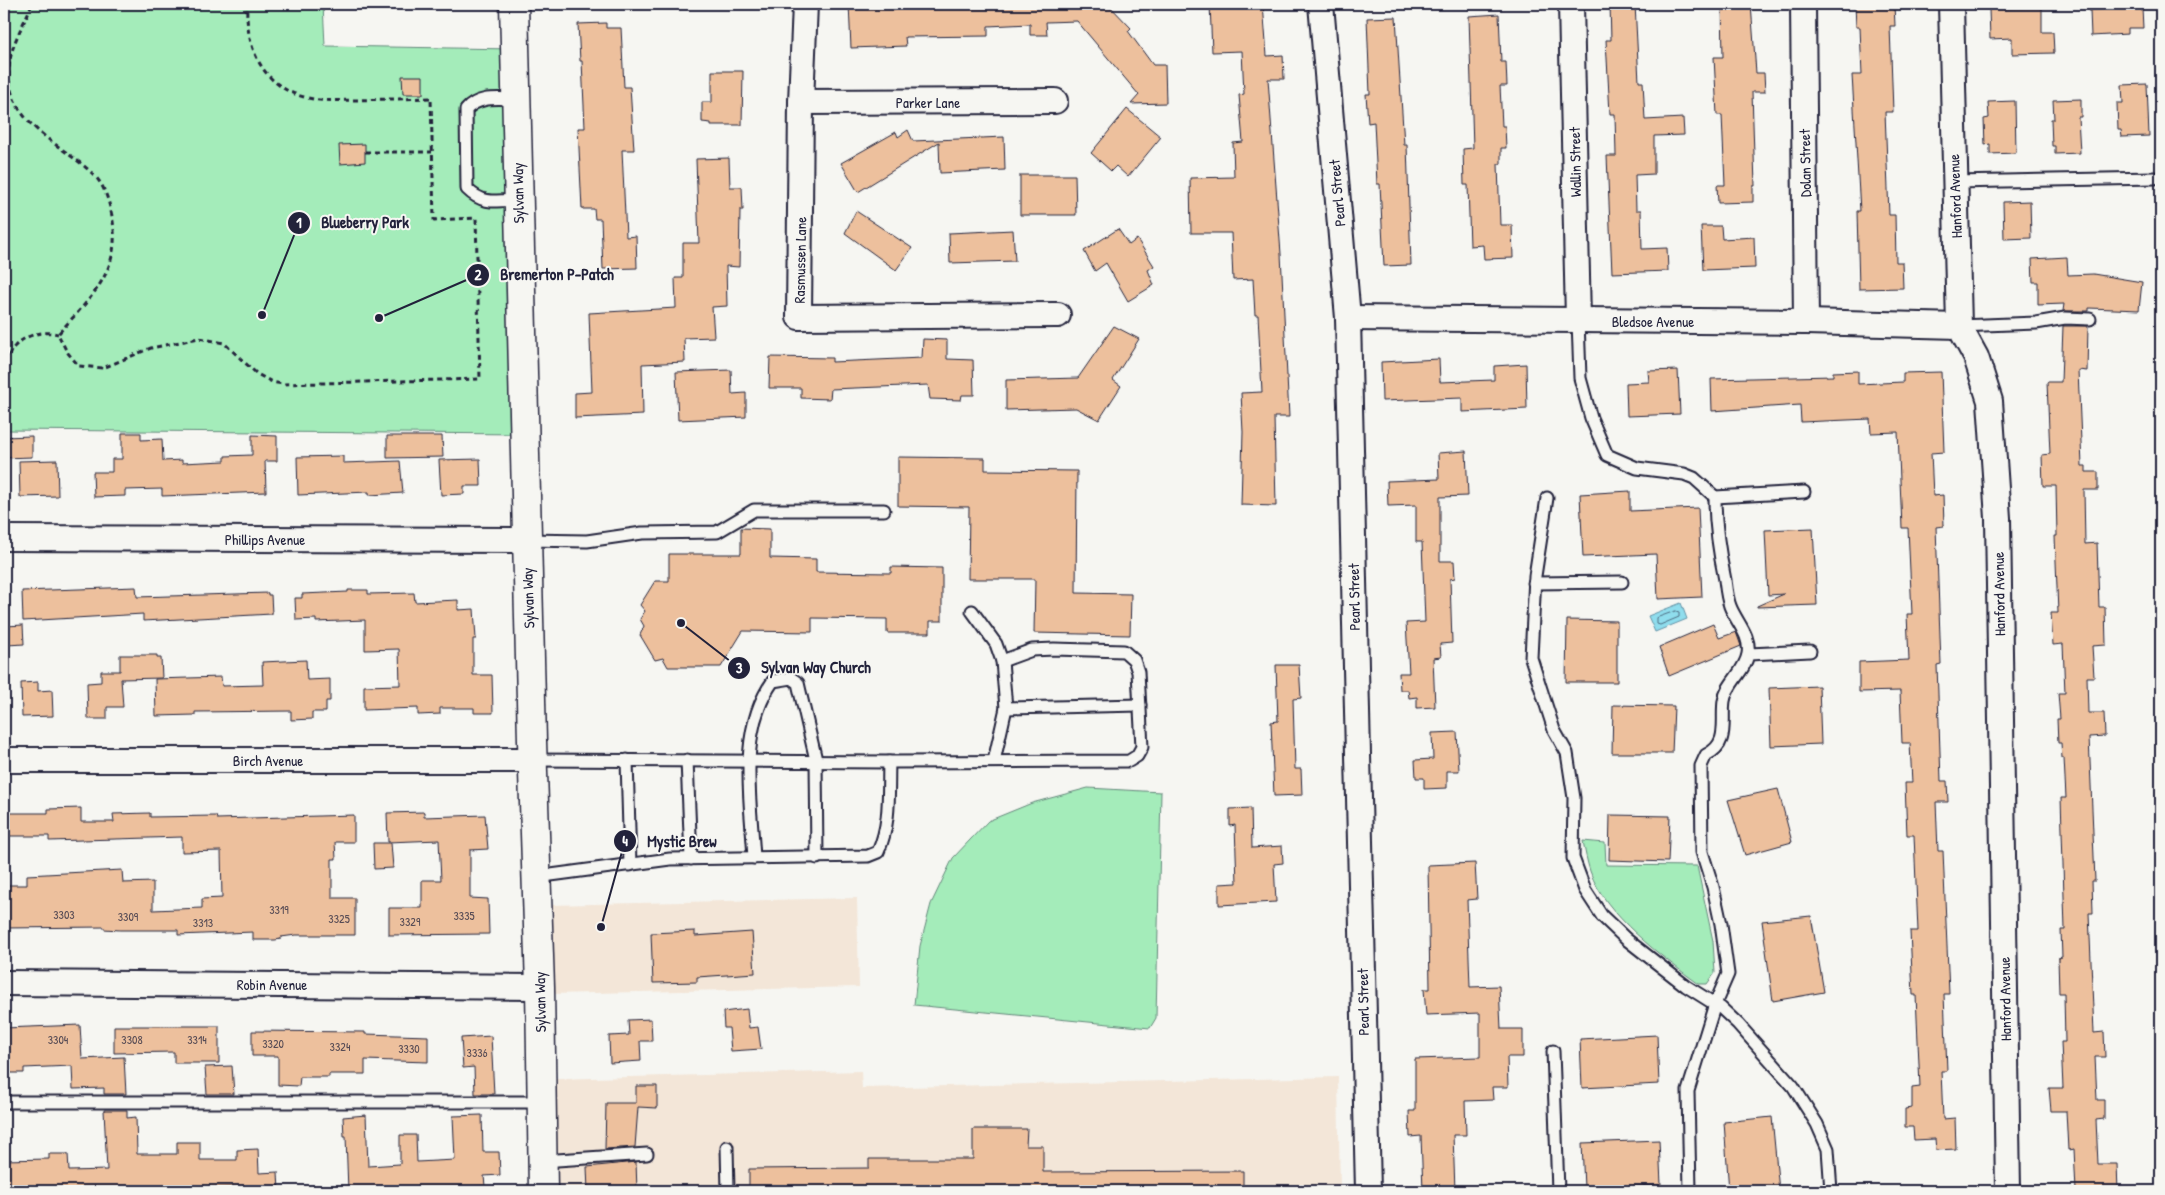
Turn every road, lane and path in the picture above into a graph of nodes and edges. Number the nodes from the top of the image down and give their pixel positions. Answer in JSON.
{"nodes":[{"id":1,"x":32,"y":4,"type":"edge"},
{"id":2,"x":247,"y":4,"type":"edge"},
{"id":3,"x":514,"y":4,"type":"edge"},
{"id":4,"x":805,"y":4,"type":"edge"},
{"id":5,"x":1321,"y":4,"type":"edge"},
{"id":6,"x":1571,"y":4,"type":"edge"},
{"id":7,"x":1803,"y":4,"type":"edge"},
{"id":8,"x":1951,"y":4,"type":"edge"},
{"id":9,"x":516,"y":98,"type":"junction"},
{"id":10,"x":1055,"y":101,"type":"dead end"},
{"id":11,"x":801,"y":102,"type":"junction"},
{"id":12,"x":365,"y":152,"type":"dead end"},
{"id":13,"x":432,"y":152,"type":"junction"},
{"id":14,"x":2154,"y":178,"type":"dead end"},
{"id":15,"x":1955,"y":182,"type":"junction"},
{"id":16,"x":518,"y":200,"type":"junction"},
{"id":17,"x":1058,"y":315,"type":"dead end"},
{"id":18,"x":1348,"y":318,"type":"junction"},
{"id":19,"x":1578,"y":320,"type":"junction"},
{"id":20,"x":2090,"y":320,"type":"dead end"},
{"id":21,"x":1806,"y":322,"type":"junction"},
{"id":22,"x":1959,"y":326,"type":"junction"},
{"id":23,"x":58,"y":334,"type":"junction"},
{"id":24,"x":4,"y":363,"type":"edge"},
{"id":25,"x":1804,"y":492,"type":"dead end"},
{"id":26,"x":1714,"y":496,"type":"junction"},
{"id":27,"x":1547,"y":498,"type":"dead end"},
{"id":28,"x":884,"y":510,"type":"dead end"},
{"id":29,"x":4,"y":538,"type":"edge"},
{"id":30,"x":526,"y":540,"type":"junction"},
{"id":31,"x":1622,"y":582,"type":"dead end"},
{"id":32,"x":1534,"y":583,"type":"junction"},
{"id":33,"x":972,"y":611,"type":"dead end"},
{"id":34,"x":1810,"y":651,"type":"dead end"},
{"id":35,"x":1748,"y":654,"type":"junction"},
{"id":36,"x":1002,"y":662,"type":"junction"},
{"id":37,"x":1140,"y":706,"type":"junction"},
{"id":38,"x":1006,"y":708,"type":"junction"},
{"id":39,"x":4,"y":760,"type":"edge"},
{"id":40,"x":532,"y":760,"type":"junction"},
{"id":41,"x":627,"y":760,"type":"junction"},
{"id":42,"x":687,"y":760,"type":"junction"},
{"id":43,"x":748,"y":760,"type":"junction"},
{"id":44,"x":816,"y":760,"type":"junction"},
{"id":45,"x":994,"y":761,"type":"junction"},
{"id":46,"x":890,"y":762,"type":"junction"},
{"id":47,"x":754,"y":858,"type":"junction"},
{"id":48,"x":817,"y":858,"type":"junction"},
{"id":49,"x":691,"y":859,"type":"junction"},
{"id":50,"x":630,"y":865,"type":"junction"},
{"id":51,"x":536,"y":877,"type":"junction"},
{"id":52,"x":4,"y":983,"type":"edge"},
{"id":53,"x":540,"y":987,"type":"junction"},
{"id":54,"x":1715,"y":1004,"type":"junction"},
{"id":55,"x":1553,"y":1051,"type":"dead end"},
{"id":56,"x":4,"y":1102,"type":"edge"},
{"id":57,"x":542,"y":1102,"type":"junction"},
{"id":58,"x":728,"y":1147,"type":"dead end"},
{"id":59,"x":647,"y":1154,"type":"dead end"},
{"id":60,"x":542,"y":1161,"type":"junction"},
{"id":61,"x":543,"y":1191,"type":"edge"},
{"id":62,"x":728,"y":1191,"type":"edge"},
{"id":63,"x":1368,"y":1191,"type":"edge"},
{"id":64,"x":1558,"y":1191,"type":"edge"},
{"id":65,"x":1690,"y":1191,"type":"edge"},
{"id":66,"x":1832,"y":1191,"type":"edge"},
{"id":67,"x":2008,"y":1191,"type":"edge"}],
"edges":[{"from":1,"to":23,"type":"path"},
{"from":2,"to":13,"type":"path"},
{"from":3,"to":9,"type":"main road","name":"Sylvan Way"},
{"from":4,"to":11,"type":"street","name":"Rasmussen Lane"},
{"from":5,"to":18,"type":"street","name":"Pearl Street"},
{"from":6,"to":19,"type":"street","name":"Wallin Street"},
{"from":7,"to":21,"type":"street","name":"Dolan Street"},
{"from":8,"to":15,"type":"street","name":"Hanford Avenue"},
{"from":9,"to":16,"type":"main road","name":"Sylvan Way"},
{"from":9,"to":16,"type":"lane"},
{"from":10,"to":11,"type":"street","name":"Parker Lane"},
{"from":11,"to":17,"type":"street","name":"Rasmussen Lane"},
{"from":12,"to":13,"type":"path"},
{"from":13,"to":23,"type":"path"},
{"from":14,"to":15,"type":"lane"},
{"from":15,"to":22,"type":"street","name":"Hanford Avenue"},
{"from":16,"to":30,"type":"main road","name":"Sylvan Way"},
{"from":18,"to":19,"type":"street","name":"Bledsoe Avenue"},
{"from":18,"to":63,"type":"street","name":"Pearl Street"},
{"from":19,"to":21,"type":"street","name":"Bledsoe Avenue"},
{"from":19,"to":26,"type":"lane"},
{"from":20,"to":22,"type":"lane"},
{"from":21,"to":22,"type":"street","name":"Bledsoe Avenue"},
{"from":22,"to":67,"type":"street","name":"Hanford Avenue"},
{"from":23,"to":24,"type":"path"},
{"from":25,"to":26,"type":"lane"},
{"from":26,"to":35,"type":"lane"},
{"from":27,"to":32,"type":"lane"},
{"from":28,"to":30,"type":"lane"},
{"from":29,"to":30,"type":"street","name":"Phillips Avenue"},
{"from":30,"to":40,"type":"main road","name":"Sylvan Way"},
{"from":31,"to":32,"type":"lane"},
{"from":32,"to":54,"type":"lane"},
{"from":33,"to":36,"type":"lane"},
{"from":34,"to":35,"type":"lane"},
{"from":35,"to":54,"type":"lane"},
{"from":36,"to":37,"type":"lane"},
{"from":36,"to":38,"type":"lane"},
{"from":37,"to":38,"type":"lane"},
{"from":37,"to":45,"type":"lane"},
{"from":38,"to":45,"type":"lane"},
{"from":39,"to":40,"type":"street","name":"Birch Avenue"},
{"from":40,"to":41,"type":"lane"},
{"from":40,"to":51,"type":"main road","name":"Sylvan Way"},
{"from":41,"to":42,"type":"lane"},
{"from":41,"to":50,"type":"lane"},
{"from":42,"to":43,"type":"lane"},
{"from":42,"to":49,"type":"lane"},
{"from":43,"to":44,"type":"lane"},
{"from":43,"to":44,"type":"lane"},
{"from":43,"to":47,"type":"lane"},
{"from":44,"to":46,"type":"lane"},
{"from":44,"to":48,"type":"lane"},
{"from":45,"to":46,"type":"lane"},
{"from":46,"to":48,"type":"lane"},
{"from":47,"to":48,"type":"lane"},
{"from":47,"to":49,"type":"lane"},
{"from":49,"to":50,"type":"lane"},
{"from":50,"to":51,"type":"lane"},
{"from":51,"to":53,"type":"main road","name":"Sylvan Way"},
{"from":52,"to":53,"type":"street","name":"Robin Avenue"},
{"from":53,"to":57,"type":"main road","name":"Sylvan Way"},
{"from":54,"to":65,"type":"lane"},
{"from":54,"to":66,"type":"lane"},
{"from":55,"to":64,"type":"lane"},
{"from":56,"to":57,"type":"lane"},
{"from":57,"to":60,"type":"main road","name":"Sylvan Way"},
{"from":58,"to":62,"type":"lane"},
{"from":59,"to":60,"type":"lane"},
{"from":60,"to":61,"type":"main road","name":"Sylvan Way"}]}
